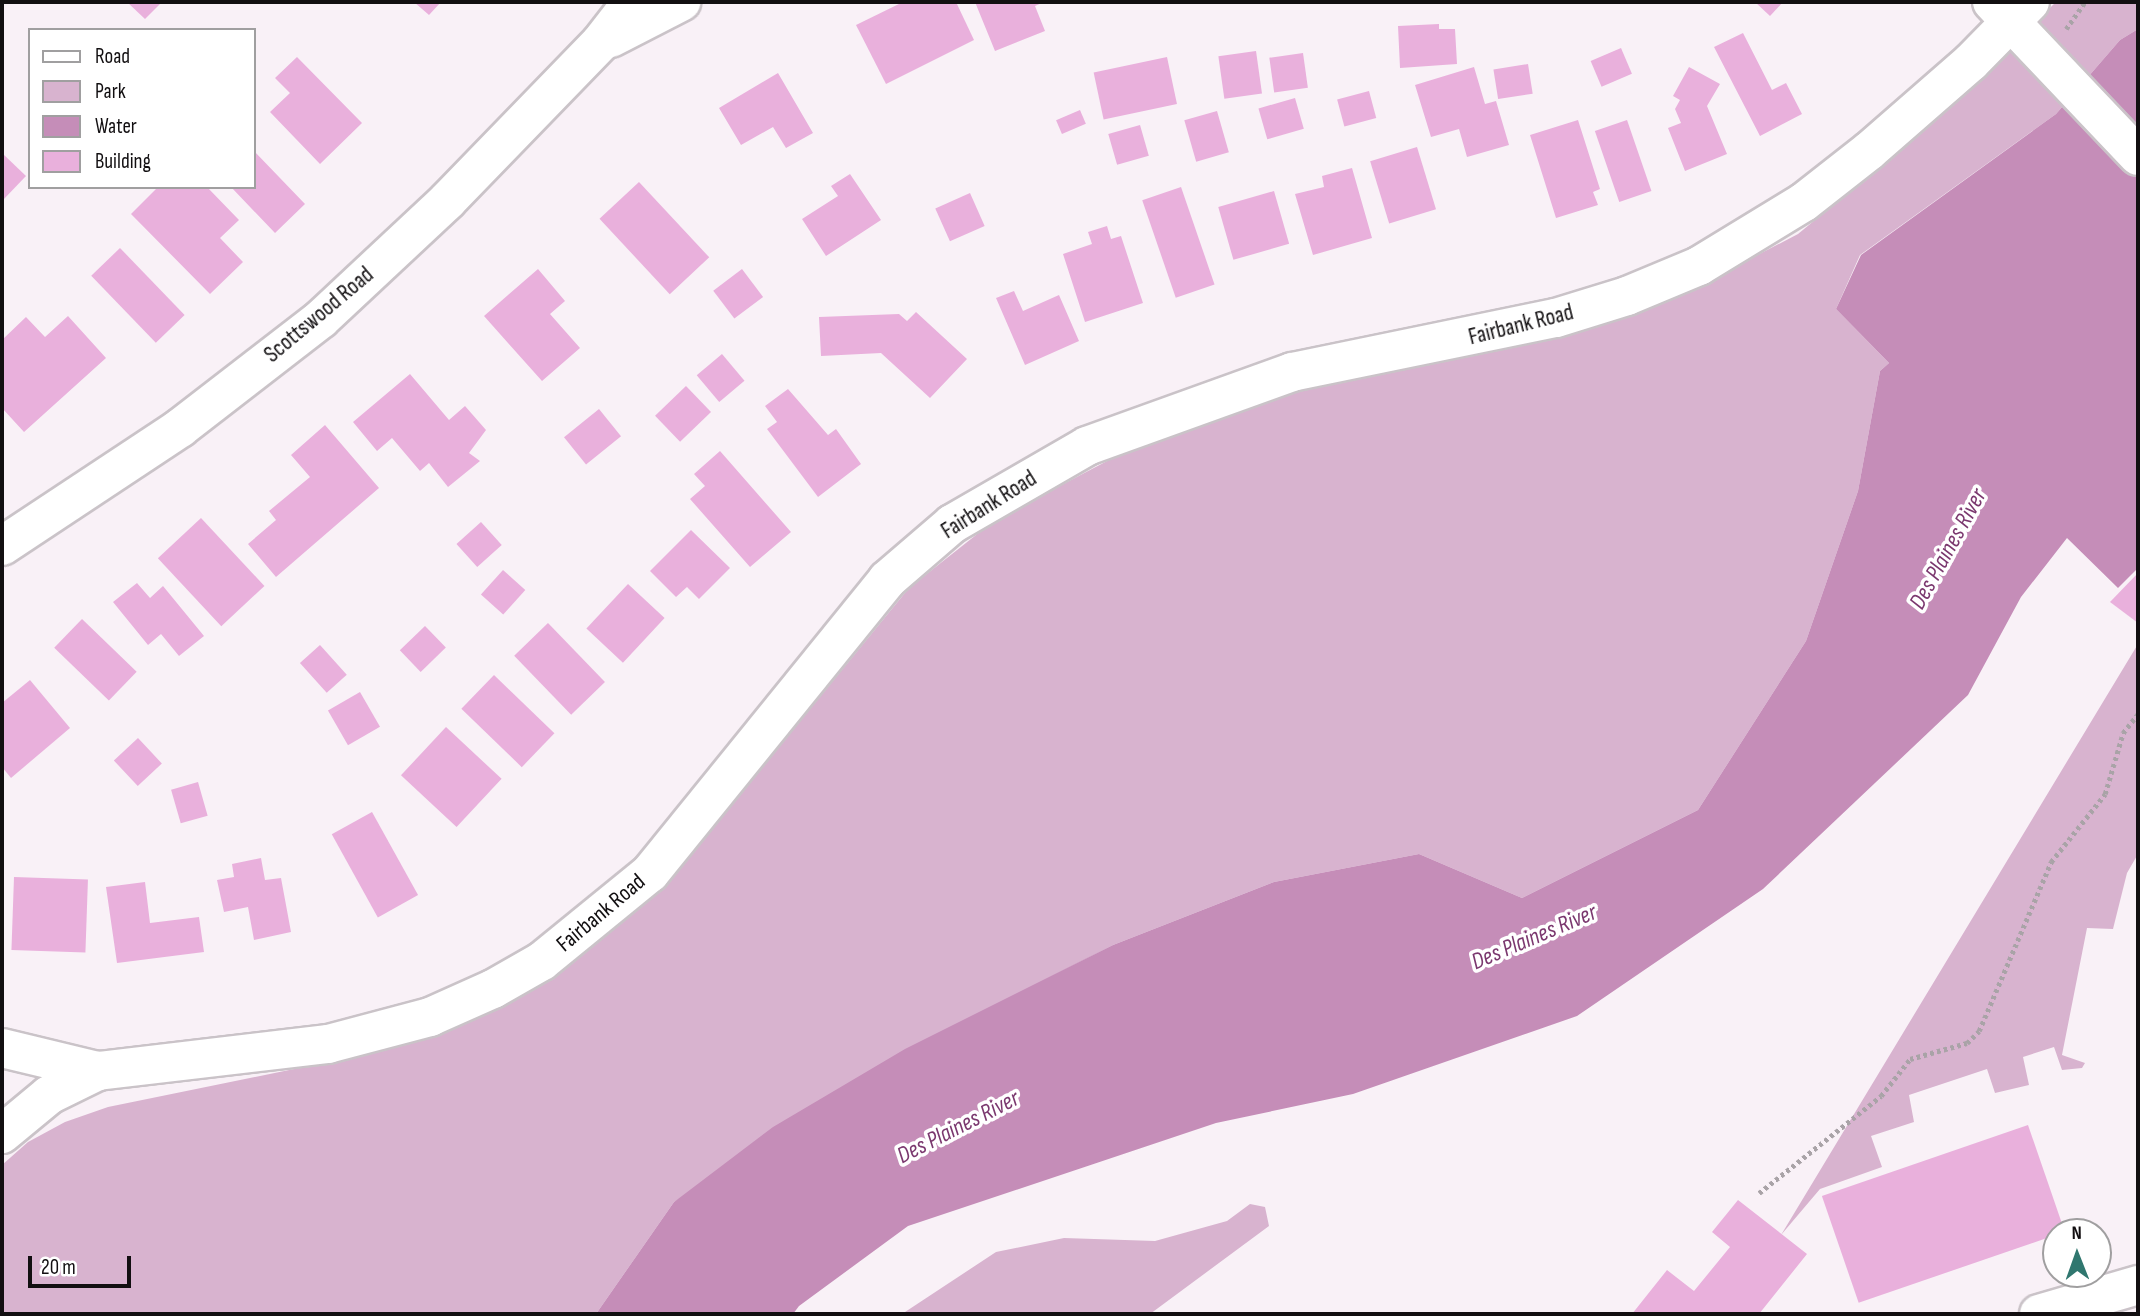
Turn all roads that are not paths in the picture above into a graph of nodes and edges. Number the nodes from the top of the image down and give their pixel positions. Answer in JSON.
{"nodes":[{"id":1,"x":632,"y":2,"type":"edge"},
{"id":2,"x":681,"y":2,"type":"edge"},
{"id":3,"x":2011,"y":8,"type":"edge"},
{"id":4,"x":601,"y":42,"type":"junction"},
{"id":5,"x":2138,"y":156,"type":"edge"},
{"id":6,"x":2,"y":546,"type":"edge"},
{"id":7,"x":2,"y":1048,"type":"edge"},
{"id":8,"x":98,"y":1071,"type":"junction"},
{"id":9,"x":2,"y":1134,"type":"edge"},
{"id":10,"x":2138,"y":1285,"type":"edge"},
{"id":11,"x":2039,"y":1314,"type":"edge"}],
"edges":[{"from":1,"to":4,"type":"street","name":"Scottswood Road"},
{"from":2,"to":4,"type":"street","name":"Scottswood Road"},
{"from":3,"to":5,"type":"street"},
{"from":3,"to":8,"type":"street","name":"Fairbank Road"},
{"from":4,"to":6,"type":"street","name":"Scottswood Road"},
{"from":7,"to":8,"type":"street"},
{"from":8,"to":9,"type":"street","name":"Fairbank Road"},
{"from":10,"to":11,"type":"street"}]}
